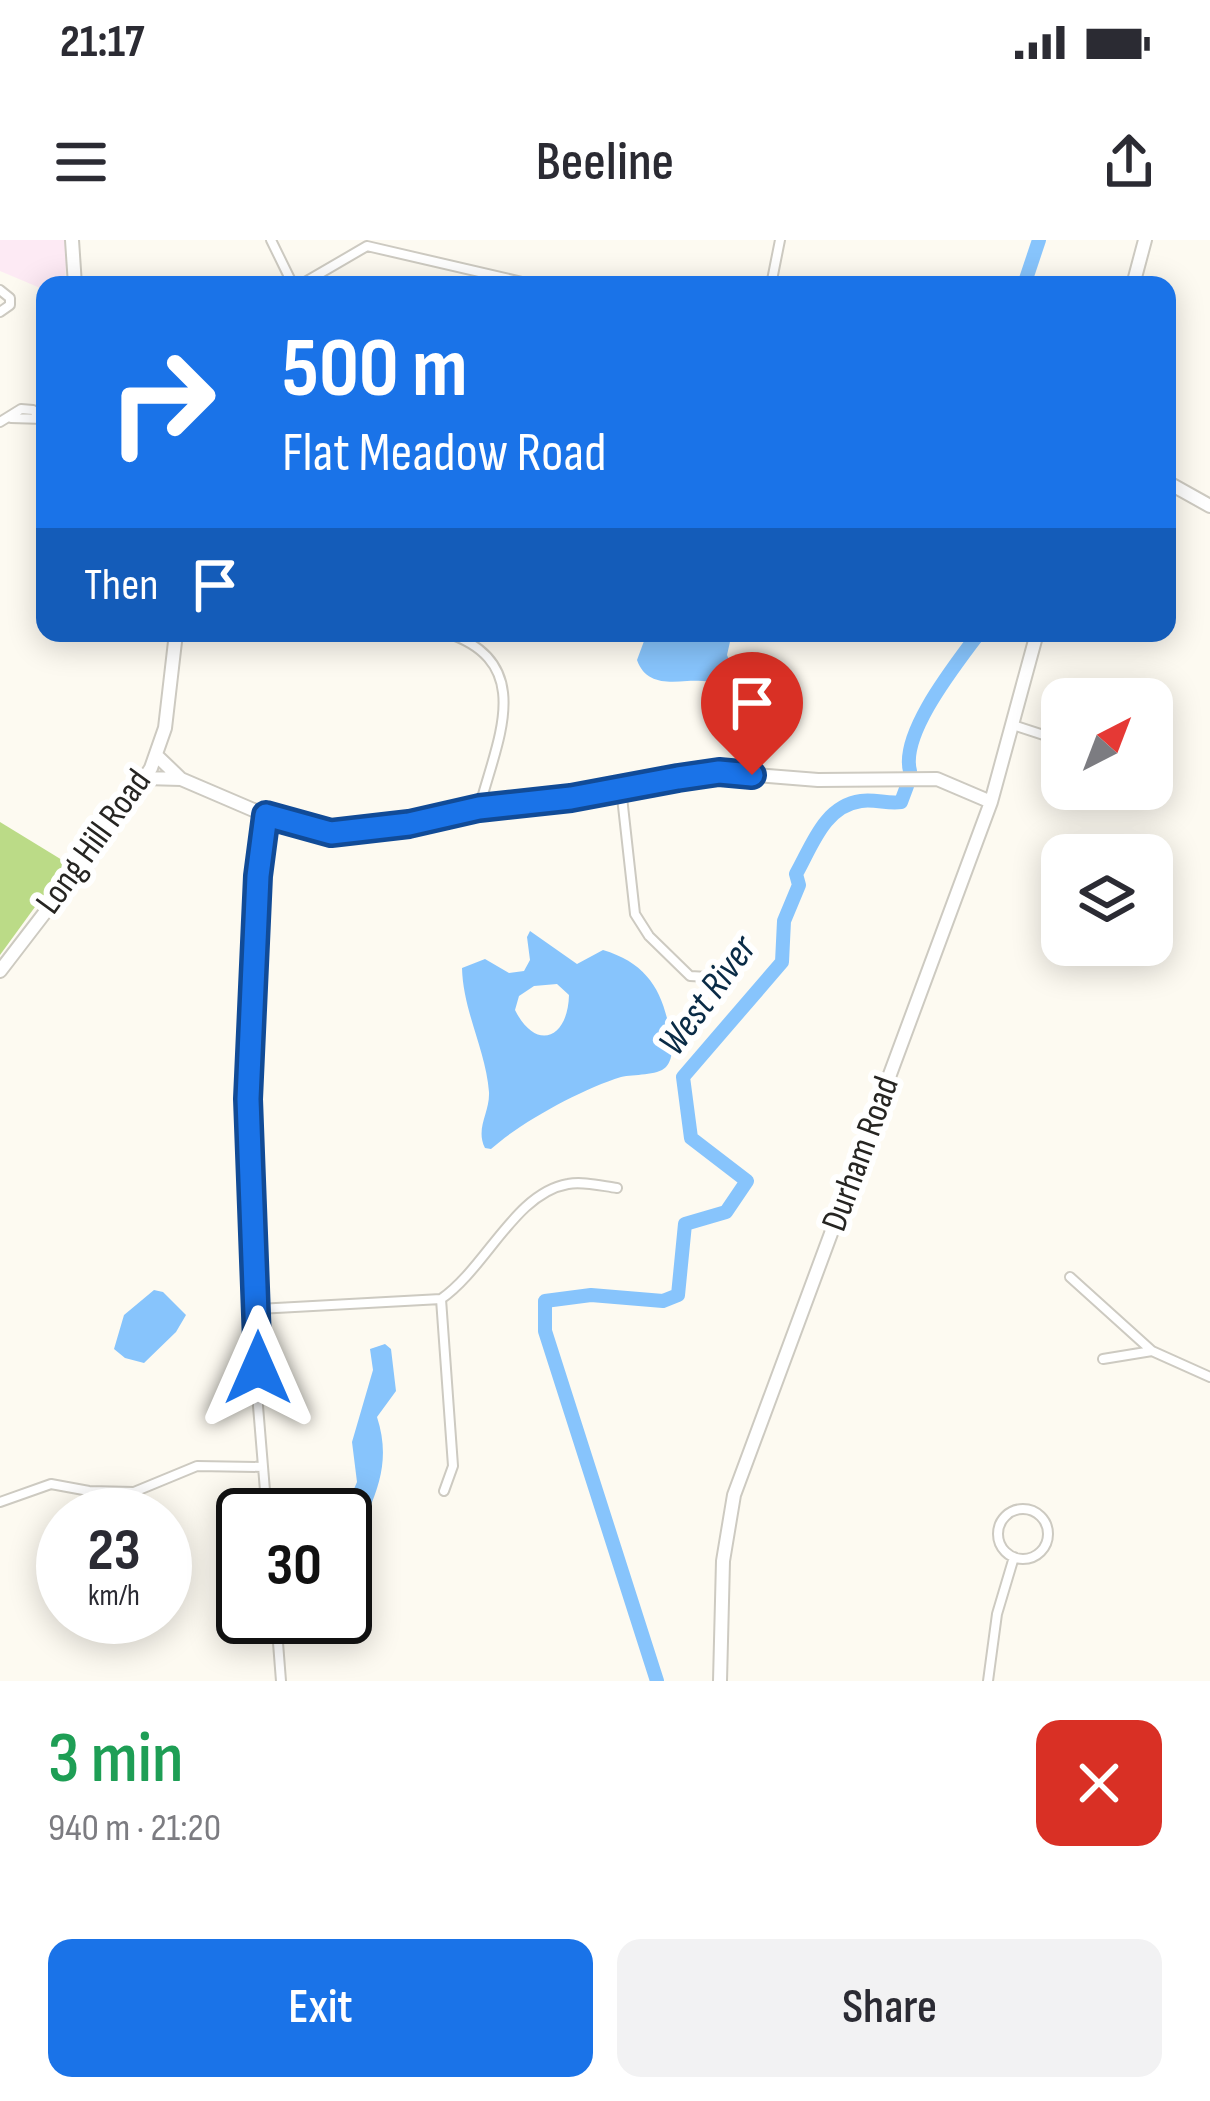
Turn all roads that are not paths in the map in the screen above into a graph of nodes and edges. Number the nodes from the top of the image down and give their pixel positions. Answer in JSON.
{"nodes":[{"id":1,"x":72,"y":240,"type":"edge"},
{"id":2,"x":272,"y":240,"type":"edge"},
{"id":3,"x":780,"y":240,"type":"edge"},
{"id":4,"x":1145,"y":240,"type":"edge"},
{"id":5,"x":75,"y":276,"type":"edge"},
{"id":6,"x":292,"y":276,"type":"edge"},
{"id":7,"x":313,"y":276,"type":"edge"},
{"id":8,"x":496,"y":276,"type":"edge"},
{"id":9,"x":773,"y":276,"type":"edge"},
{"id":10,"x":1135,"y":276,"type":"edge"},
{"id":11,"x":0,"y":290,"type":"edge"},
{"id":12,"x":0,"y":312,"type":"edge"},
{"id":13,"x":36,"y":419,"type":"edge"},
{"id":14,"x":5,"y":420,"type":"edge"},
{"id":15,"x":1176,"y":487,"type":"edge"},
{"id":16,"x":1210,"y":506,"type":"edge"},
{"id":17,"x":175,"y":642,"type":"edge"},
{"id":18,"x":471,"y":642,"type":"edge"},
{"id":19,"x":1035,"y":642,"type":"edge"},
{"id":20,"x":1013,"y":725,"type":"junction"},
{"id":21,"x":1041,"y":734,"type":"edge"},
{"id":22,"x":156,"y":755,"type":"junction"},
{"id":23,"x":145,"y":778,"type":"junction"},
{"id":24,"x":181,"y":778,"type":"junction"},
{"id":25,"x":621,"y":788,"type":"junction"},
{"id":26,"x":991,"y":802,"type":"junction"},
{"id":27,"x":479,"y":808,"type":"junction"},
{"id":28,"x":266,"y":815,"type":"junction"},
{"id":29,"x":740,"y":966,"type":"dead end"},
{"id":30,"x":0,"y":970,"type":"edge"},
{"id":31,"x":617,"y":1188,"type":"dead end"},
{"id":32,"x":1070,"y":1277,"type":"dead end"},
{"id":33,"x":441,"y":1299,"type":"junction"},
{"id":34,"x":258,"y":1309,"type":"junction"},
{"id":35,"x":1153,"y":1351,"type":"junction"},
{"id":36,"x":1103,"y":1359,"type":"dead end"},
{"id":37,"x":1210,"y":1378,"type":"edge"},
{"id":38,"x":263,"y":1467,"type":"junction"},
{"id":39,"x":265,"y":1488,"type":"edge"},
{"id":40,"x":444,"y":1491,"type":"dead end"},
{"id":41,"x":0,"y":1502,"type":"edge"},
{"id":42,"x":1014,"y":1557,"type":"junction"},
{"id":43,"x":278,"y":1644,"type":"edge"},
{"id":44,"x":281,"y":1681,"type":"edge"},
{"id":45,"x":720,"y":1681,"type":"edge"},
{"id":46,"x":988,"y":1681,"type":"edge"}],
"edges":[{"from":1,"to":5,"type":"street"},
{"from":2,"to":6,"type":"street"},
{"from":3,"to":9,"type":"street"},
{"from":4,"to":10,"type":"street"},
{"from":7,"to":8,"type":"street"},
{"from":11,"to":12,"type":"street"},
{"from":13,"to":14,"type":"street"},
{"from":15,"to":16,"type":"street"},
{"from":17,"to":22,"type":"street","name":"Long Hill Road"},
{"from":18,"to":27,"type":"street"},
{"from":19,"to":20,"type":"street","name":"Durham Road"},
{"from":20,"to":21,"type":"street"},
{"from":20,"to":26,"type":"street","name":"Durham Road"},
{"from":22,"to":23,"type":"street","name":"Long Hill Road"},
{"from":22,"to":24,"type":"street"},
{"from":23,"to":24,"type":"street"},
{"from":23,"to":30,"type":"street","name":"Long Hill Road"},
{"from":24,"to":28,"type":"street"},
{"from":25,"to":26,"type":"street"},
{"from":25,"to":27,"type":"street"},
{"from":25,"to":29,"type":"street"},
{"from":26,"to":45,"type":"street","name":"Durham Road"},
{"from":27,"to":28,"type":"street"},
{"from":28,"to":34,"type":"street"},
{"from":31,"to":33,"type":"street"},
{"from":32,"to":35,"type":"street"},
{"from":33,"to":34,"type":"street"},
{"from":33,"to":40,"type":"street"},
{"from":34,"to":38,"type":"street"},
{"from":35,"to":36,"type":"street"},
{"from":35,"to":37,"type":"street"},
{"from":38,"to":39,"type":"street"},
{"from":38,"to":41,"type":"street"},
{"from":42,"to":42,"type":"street"},
{"from":42,"to":46,"type":"street"},
{"from":43,"to":44,"type":"street"}]}
